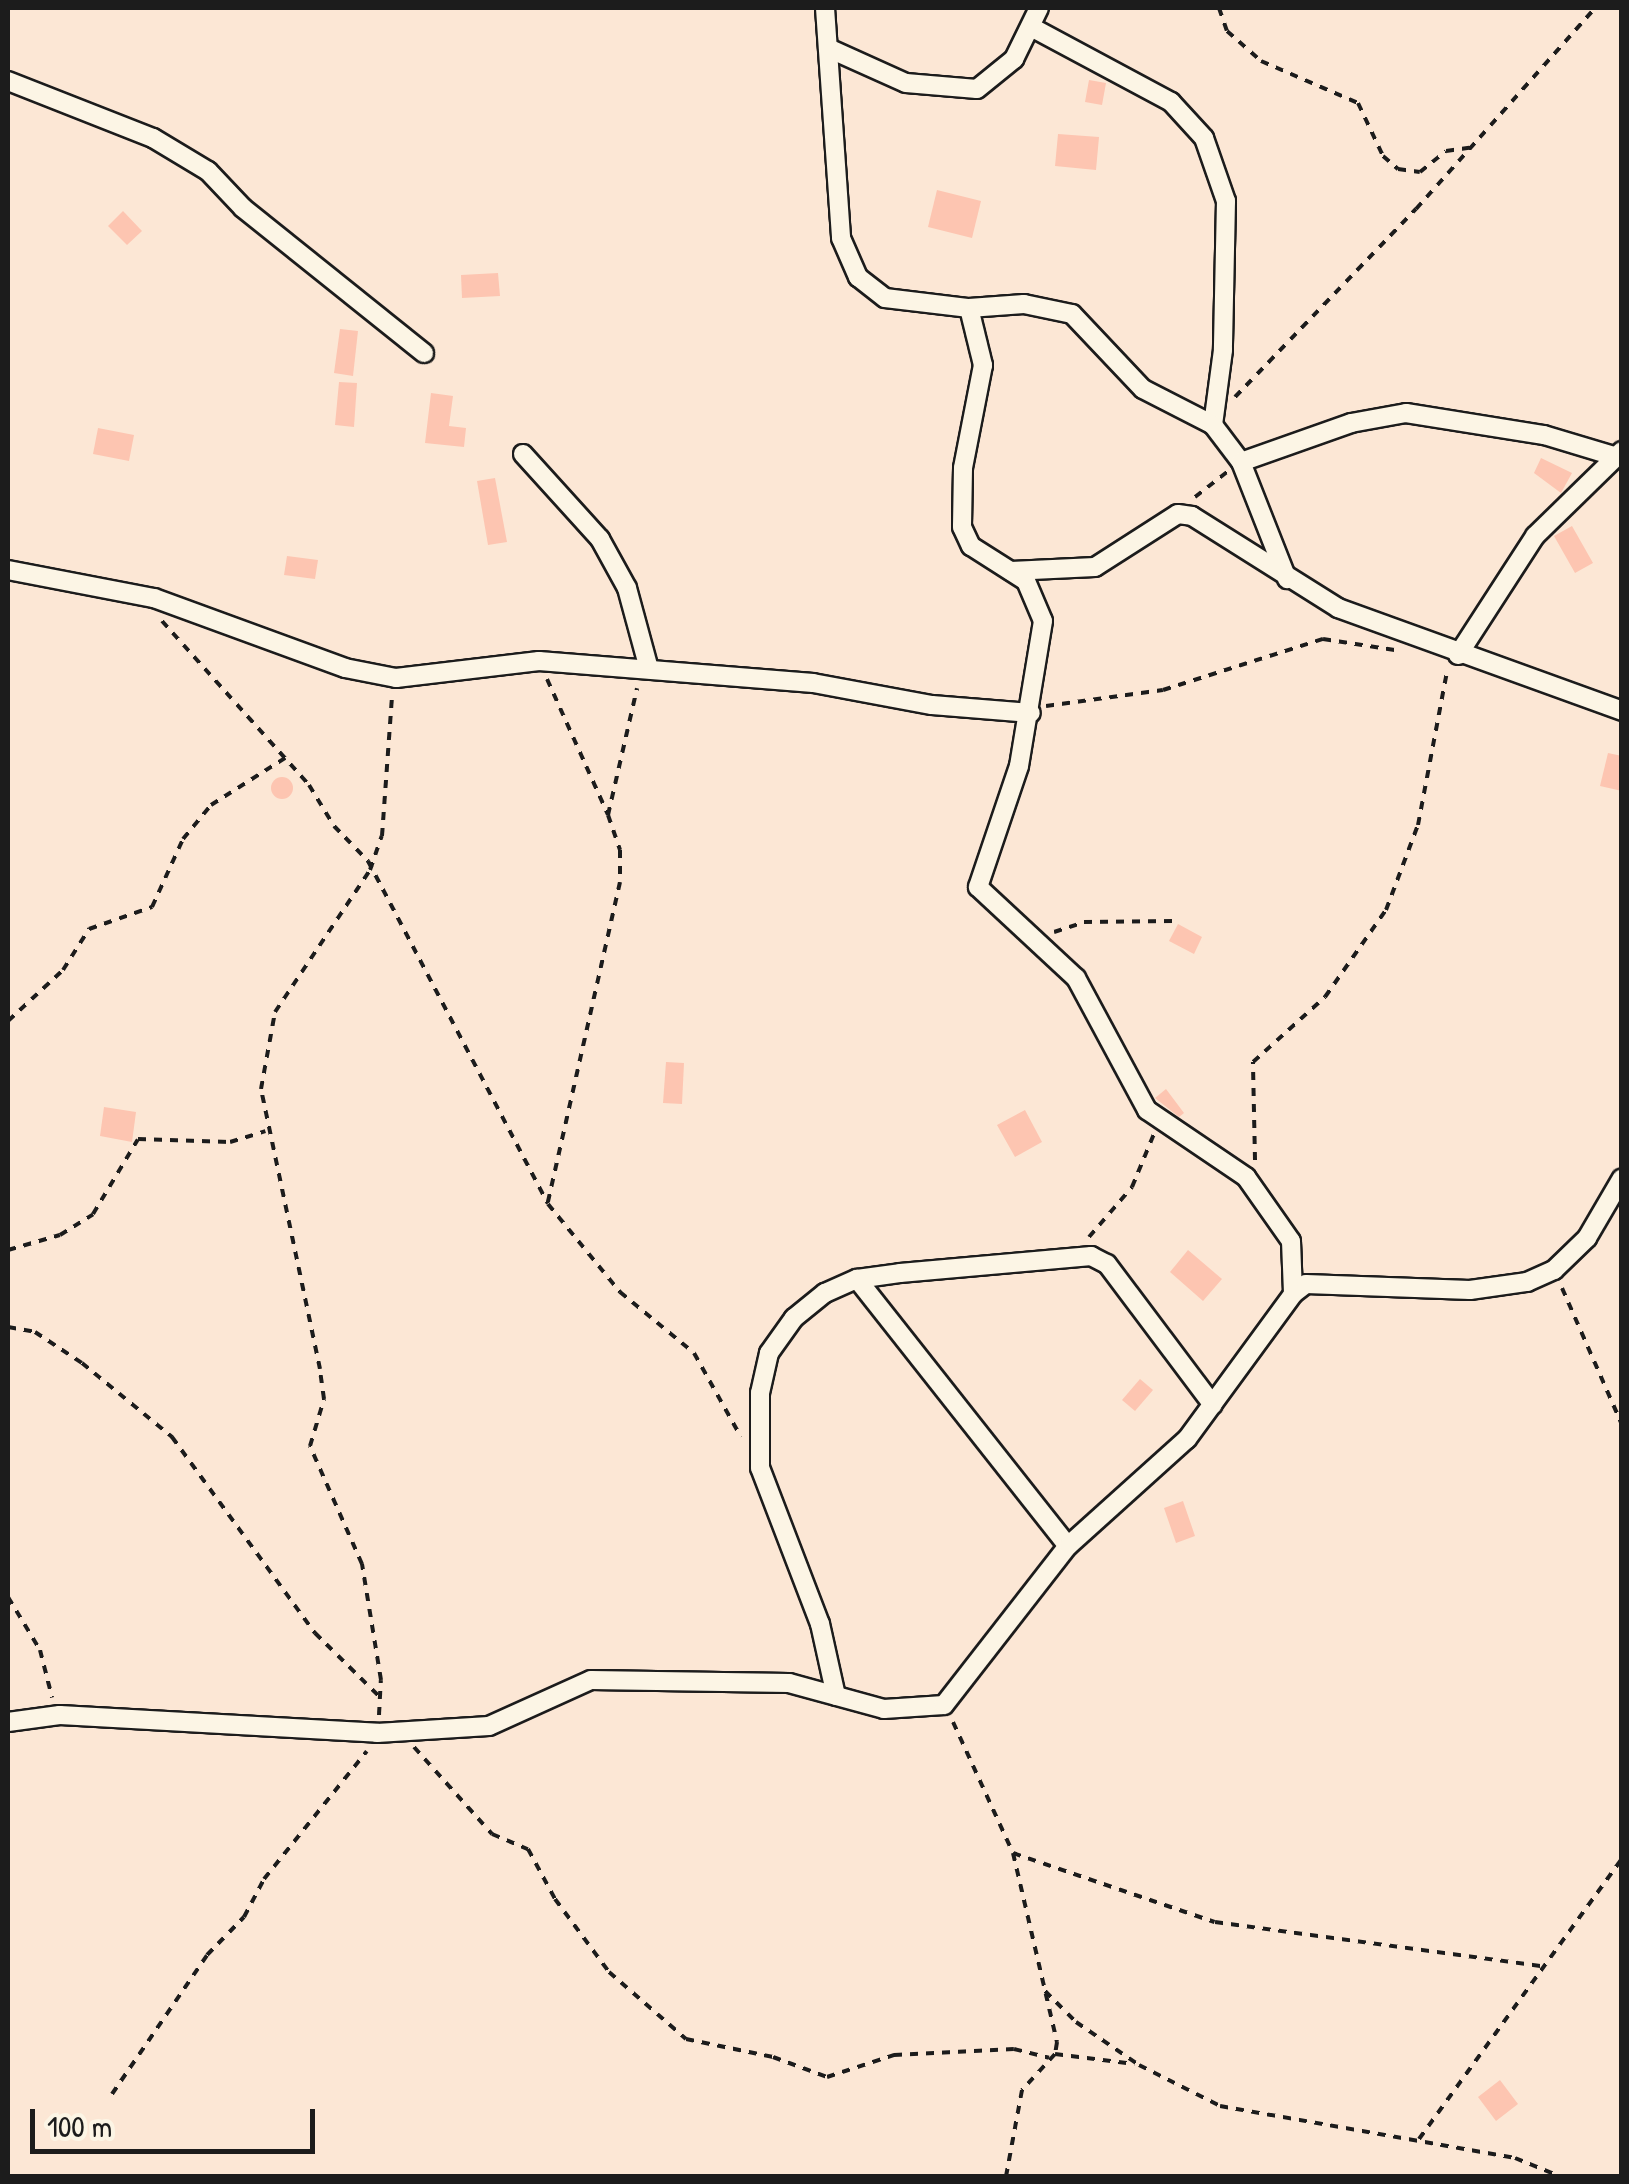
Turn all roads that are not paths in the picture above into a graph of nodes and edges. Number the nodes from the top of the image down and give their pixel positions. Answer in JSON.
{"nodes":[{"id":1,"x":826,"y":8,"type":"edge"},
{"id":2,"x":1040,"y":8,"type":"edge"},
{"id":3,"x":1033,"y":28,"type":"junction"},
{"id":4,"x":828,"y":48,"type":"junction"},
{"id":5,"x":8,"y":82,"type":"edge"},
{"id":6,"x":970,"y":308,"type":"junction"},
{"id":7,"x":424,"y":353,"type":"dead end"},
{"id":8,"x":1214,"y":421,"type":"junction"},
{"id":9,"x":523,"y":454,"type":"dead end"},
{"id":10,"x":1619,"y":454,"type":"edge"},
{"id":11,"x":1241,"y":462,"type":"junction"},
{"id":12,"x":8,"y":570,"type":"edge"},
{"id":13,"x":1011,"y":571,"type":"junction"},
{"id":14,"x":1287,"y":579,"type":"junction"},
{"id":15,"x":1451,"y":653,"type":"junction"},
{"id":16,"x":645,"y":669,"type":"junction"},
{"id":17,"x":1032,"y":711,"type":"junction"},
{"id":18,"x":1622,"y":711,"type":"edge"},
{"id":19,"x":1622,"y":1178,"type":"edge"},
{"id":20,"x":856,"y":1279,"type":"junction"},
{"id":21,"x":1293,"y":1294,"type":"junction"},
{"id":22,"x":1213,"y":1405,"type":"junction"},
{"id":23,"x":1068,"y":1546,"type":"junction"},
{"id":24,"x":836,"y":1696,"type":"junction"},
{"id":25,"x":8,"y":1722,"type":"edge"}],
"edges":[{"from":1,"to":4,"type":"street"},
{"from":2,"to":3,"type":"street"},
{"from":3,"to":4,"type":"street"},
{"from":3,"to":8,"type":"street"},
{"from":4,"to":6,"type":"street"},
{"from":5,"to":7,"type":"street"},
{"from":6,"to":8,"type":"street"},
{"from":6,"to":13,"type":"street"},
{"from":8,"to":11,"type":"street"},
{"from":9,"to":16,"type":"street"},
{"from":10,"to":11,"type":"street"},
{"from":10,"to":15,"type":"street"},
{"from":11,"to":14,"type":"street"},
{"from":12,"to":16,"type":"street"},
{"from":13,"to":14,"type":"street"},
{"from":13,"to":17,"type":"street"},
{"from":14,"to":15,"type":"street"},
{"from":15,"to":18,"type":"street"},
{"from":16,"to":17,"type":"street"},
{"from":17,"to":21,"type":"street"},
{"from":19,"to":21,"type":"street"},
{"from":20,"to":22,"type":"street"},
{"from":20,"to":23,"type":"street"},
{"from":20,"to":24,"type":"street"},
{"from":21,"to":22,"type":"street"},
{"from":22,"to":23,"type":"street"},
{"from":23,"to":24,"type":"street"},
{"from":24,"to":25,"type":"street"}]}
